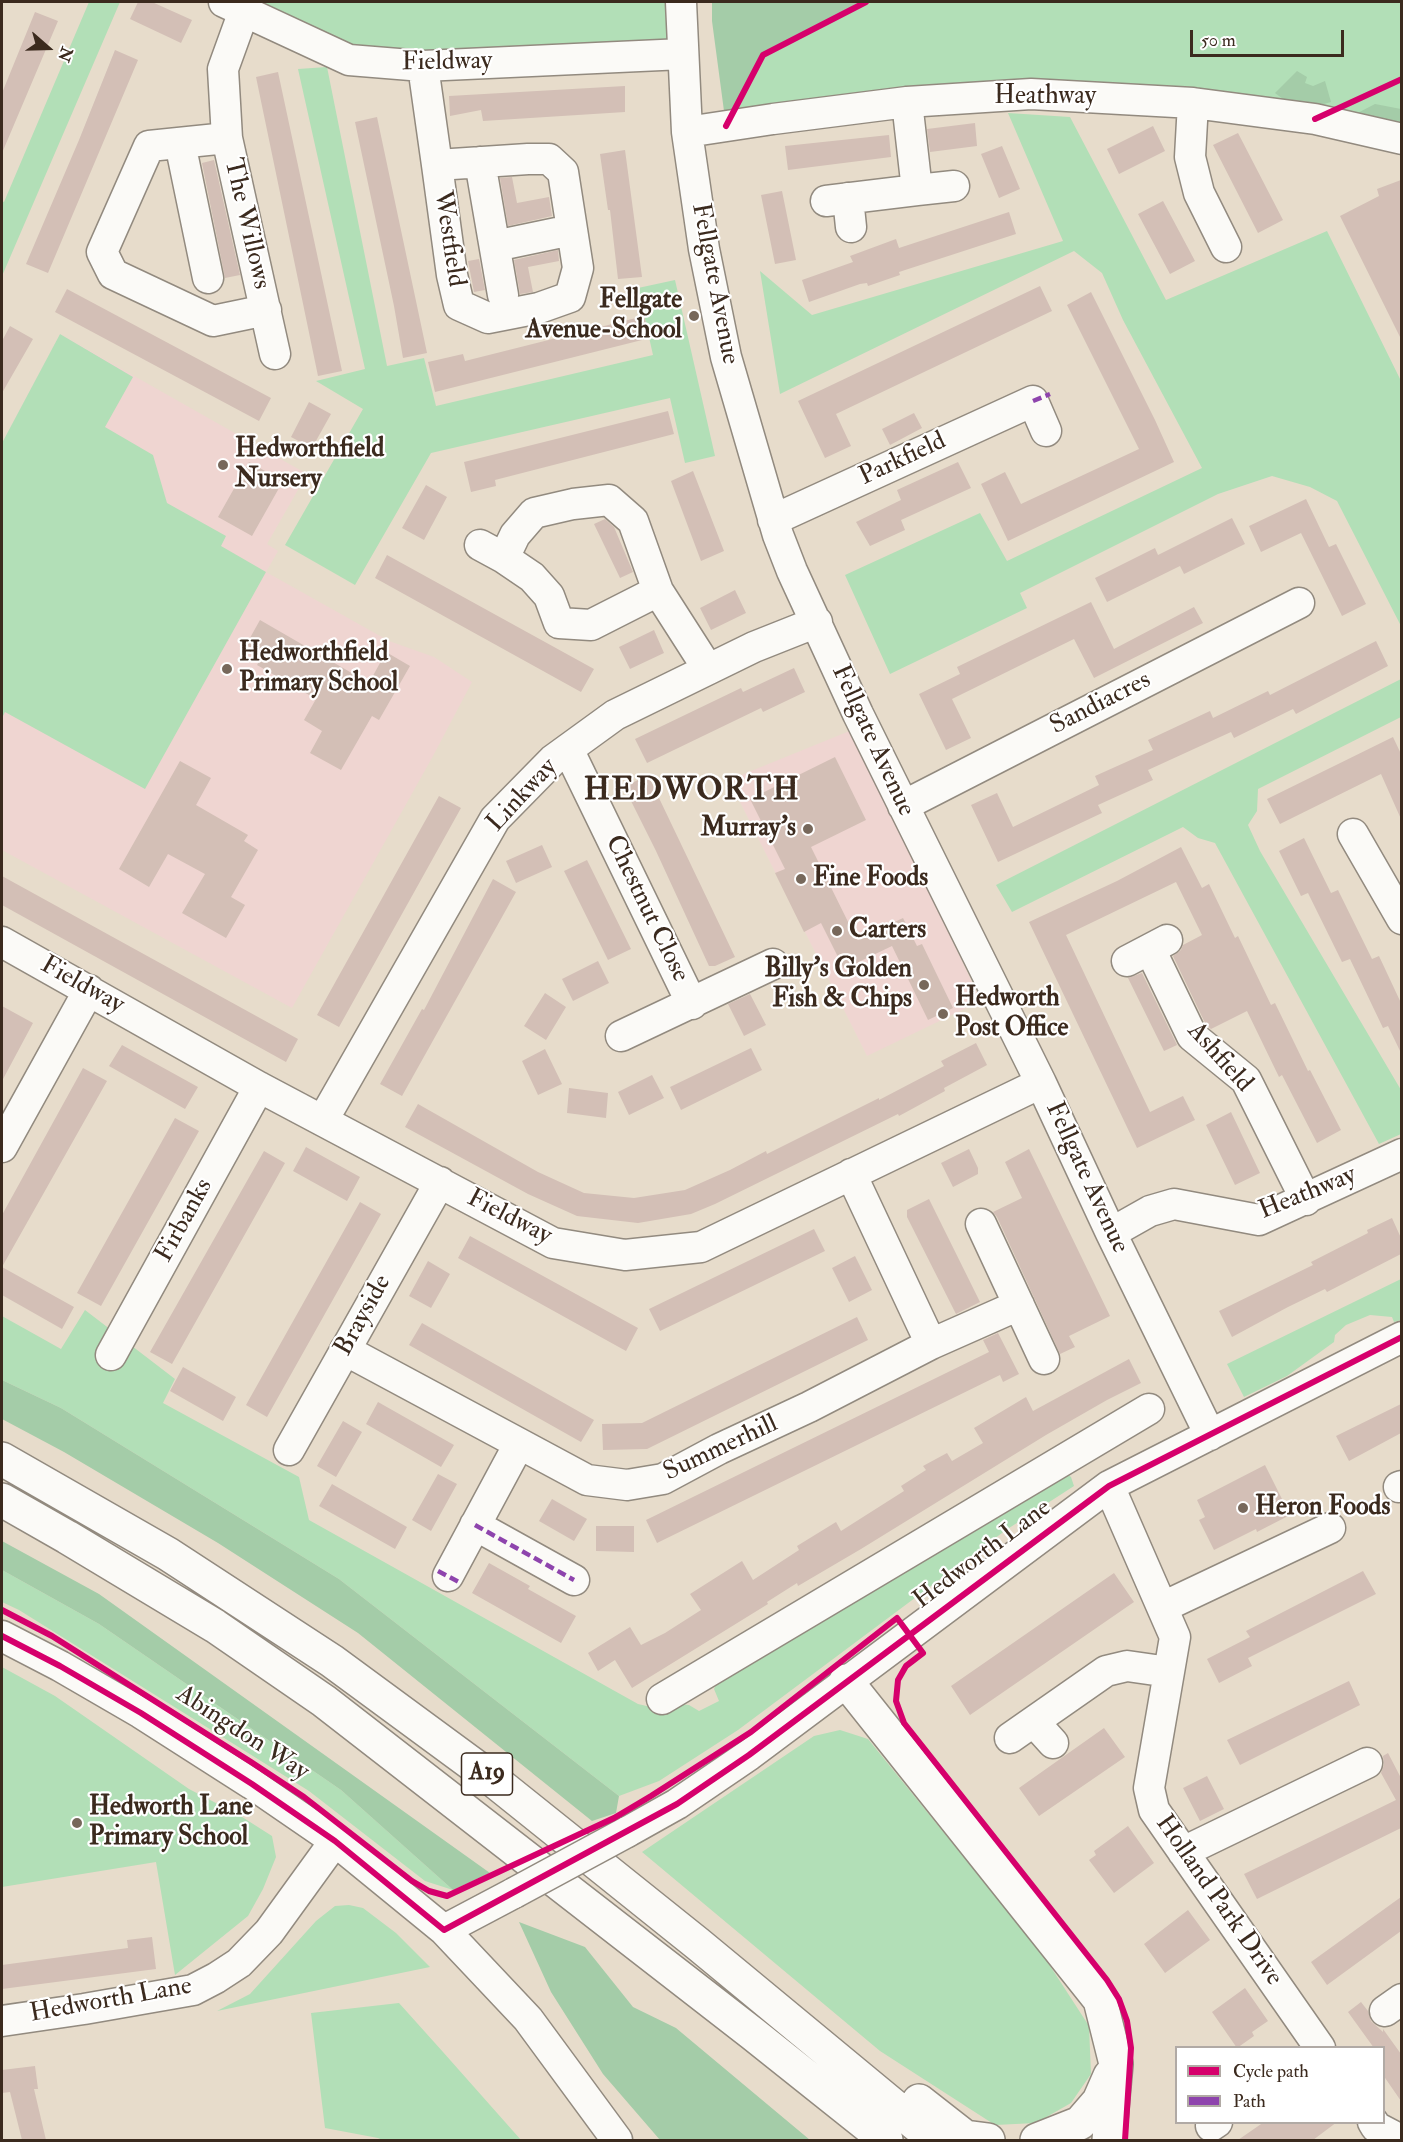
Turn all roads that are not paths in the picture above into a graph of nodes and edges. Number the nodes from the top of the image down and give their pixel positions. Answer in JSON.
{"nodes":[{"id":1,"x":681,"y":2,"type":"edge"},
{"id":2,"x":234,"y":6,"type":"edge"},
{"id":3,"x":684,"y":54,"type":"junction"},
{"id":4,"x":423,"y":66,"type":"junction"},
{"id":5,"x":907,"y":102,"type":"junction"},
{"id":6,"x":1193,"y":103,"type":"junction"},
{"id":7,"x":687,"y":132,"type":"junction"},
{"id":8,"x":227,"y":138,"type":"junction"},
{"id":9,"x":1401,"y":139,"type":"edge"},
{"id":10,"x":180,"y":143,"type":"junction"},
{"id":11,"x":480,"y":162,"type":"junction"},
{"id":12,"x":436,"y":165,"type":"junction"},
{"id":13,"x":954,"y":186,"type":"dead end"},
{"id":14,"x":917,"y":190,"type":"junction"},
{"id":15,"x":851,"y":227,"type":"dead end"},
{"id":16,"x":556,"y":233,"type":"dead end"},
{"id":17,"x":495,"y":246,"type":"junction"},
{"id":18,"x":1226,"y":247,"type":"dead end"},
{"id":19,"x":208,"y":278,"type":"dead end"},
{"id":20,"x":503,"y":295,"type":"dead end"},
{"id":21,"x":266,"y":310,"type":"junction"},
{"id":22,"x":275,"y":354,"type":"dead end"},
{"id":23,"x":1046,"y":431,"type":"dead end"},
{"id":24,"x":773,"y":520,"type":"junction"},
{"id":25,"x":658,"y":591,"type":"junction"},
{"id":26,"x":1299,"y":603,"type":"dead end"},
{"id":27,"x":817,"y":622,"type":"junction"},
{"id":28,"x":708,"y":669,"type":"junction"},
{"id":29,"x":568,"y":749,"type":"junction"},
{"id":30,"x":903,"y":806,"type":"junction"},
{"id":31,"x":1354,"y":834,"type":"dead end"},
{"id":32,"x":1401,"y":919,"type":"edge"},
{"id":33,"x":2,"y":942,"type":"edge"},
{"id":34,"x":1148,"y":950,"type":"dead end"},
{"id":35,"x":774,"y":964,"type":"dead end"},
{"id":36,"x":89,"y":990,"type":"junction"},
{"id":37,"x":692,"y":1004,"type":"junction"},
{"id":38,"x":622,"y":1039,"type":"dead end"},
{"id":39,"x":1041,"y":1083,"type":"junction"},
{"id":40,"x":259,"y":1087,"type":"junction"},
{"id":41,"x":323,"y":1120,"type":"junction"},
{"id":42,"x":2,"y":1147,"type":"edge"},
{"id":43,"x":1401,"y":1154,"type":"edge"},
{"id":44,"x":851,"y":1174,"type":"junction"},
{"id":45,"x":440,"y":1182,"type":"junction"},
{"id":46,"x":1306,"y":1200,"type":"junction"},
{"id":47,"x":981,"y":1224,"type":"dead end"},
{"id":48,"x":1111,"y":1233,"type":"junction"},
{"id":49,"x":1019,"y":1305,"type":"junction"},
{"id":50,"x":1401,"y":1337,"type":"edge"},
{"id":51,"x":931,"y":1344,"type":"junction"},
{"id":52,"x":345,"y":1350,"type":"junction"},
{"id":53,"x":113,"y":1356,"type":"dead end"},
{"id":54,"x":1044,"y":1359,"type":"dead end"},
{"id":55,"x":1149,"y":1409,"type":"dead end"},
{"id":56,"x":1210,"y":1434,"type":"junction"},
{"id":57,"x":519,"y":1444,"type":"junction"},
{"id":58,"x":289,"y":1450,"type":"dead end"},
{"id":59,"x":1071,"y":1456,"type":"junction"},
{"id":60,"x":2,"y":1459,"type":"edge"},
{"id":61,"x":1102,"y":1491,"type":"junction"},
{"id":62,"x":2,"y":1500,"type":"edge"},
{"id":63,"x":475,"y":1525,"type":"junction"},
{"id":64,"x":1330,"y":1528,"type":"dead end"},
{"id":65,"x":448,"y":1576,"type":"dead end"},
{"id":66,"x":574,"y":1580,"type":"dead end"},
{"id":67,"x":1163,"y":1607,"type":"junction"},
{"id":68,"x":2,"y":1636,"type":"edge"},
{"id":69,"x":1169,"y":1672,"type":"junction"},
{"id":70,"x":846,"y":1681,"type":"junction"},
{"id":71,"x":662,"y":1700,"type":"dead end"},
{"id":72,"x":1032,"y":1734,"type":"dead end"},
{"id":73,"x":1367,"y":1764,"type":"dead end"},
{"id":74,"x":335,"y":1841,"type":"junction"},
{"id":75,"x":1183,"y":1852,"type":"junction"},
{"id":76,"x":444,"y":1930,"type":"junction"},
{"id":77,"x":698,"y":1944,"type":"junction"},
{"id":78,"x":2,"y":2021,"type":"edge"},
{"id":79,"x":1319,"y":2046,"type":"edge"},
{"id":80,"x":1116,"y":2064,"type":"junction"},
{"id":81,"x":832,"y":2098,"type":"junction"},
{"id":82,"x":1374,"y":2124,"type":"edge"},
{"id":83,"x":617,"y":2140,"type":"edge"},
{"id":84,"x":858,"y":2140,"type":"edge"},
{"id":85,"x":886,"y":2140,"type":"edge"},
{"id":86,"x":935,"y":2140,"type":"edge"},
{"id":87,"x":988,"y":2140,"type":"edge"},
{"id":88,"x":1037,"y":2140,"type":"edge"},
{"id":89,"x":1109,"y":2140,"type":"edge"},
{"id":90,"x":1401,"y":2140,"type":"edge"}],
"edges":[{"from":1,"to":3,"type":"street","name":"Fellgate Avenue"},
{"from":2,"to":4,"type":"street","name":"Fieldway"},
{"from":2,"to":8,"type":"street","name":"The Willows"},
{"from":3,"to":4,"type":"street","name":"Fieldway"},
{"from":3,"to":7,"type":"street","name":"Fellgate Avenue"},
{"from":4,"to":12,"type":"street","name":"Westfield"},
{"from":5,"to":6,"type":"street","name":"Heathway"},
{"from":5,"to":7,"type":"street","name":"Heathway"},
{"from":5,"to":14,"type":"street"},
{"from":6,"to":9,"type":"street","name":"Heathway"},
{"from":6,"to":18,"type":"street"},
{"from":7,"to":24,"type":"street","name":"Fellgate Avenue"},
{"from":8,"to":10,"type":"street","name":"The Willows"},
{"from":8,"to":21,"type":"street","name":"The Willows"},
{"from":10,"to":19,"type":"street","name":"The Willows"},
{"from":10,"to":21,"type":"street","name":"The Willows"},
{"from":11,"to":12,"type":"street","name":"Westfield"},
{"from":11,"to":12,"type":"street","name":"Westfield"},
{"from":11,"to":17,"type":"street","name":"Westfield"},
{"from":13,"to":14,"type":"street"},
{"from":14,"to":15,"type":"street"},
{"from":16,"to":17,"type":"street","name":"Westfield"},
{"from":17,"to":20,"type":"street","name":"Westfield"},
{"from":21,"to":22,"type":"street","name":"The Willows"},
{"from":23,"to":24,"type":"street","name":"Parkfield"},
{"from":24,"to":27,"type":"street","name":"Fellgate Avenue"},
{"from":25,"to":25,"type":"street"},
{"from":25,"to":28,"type":"street"},
{"from":26,"to":30,"type":"street","name":"Sandiacres"},
{"from":27,"to":28,"type":"street","name":"Linkway"},
{"from":27,"to":30,"type":"street","name":"Fellgate Avenue"},
{"from":28,"to":29,"type":"street","name":"Linkway"},
{"from":29,"to":37,"type":"street","name":"Chestnut Close"},
{"from":29,"to":41,"type":"street","name":"Linkway"},
{"from":30,"to":39,"type":"street","name":"Fellgate Avenue"},
{"from":31,"to":32,"type":"street"},
{"from":33,"to":36,"type":"street","name":"Fieldway"},
{"from":34,"to":46,"type":"street","name":"Ashfield"},
{"from":35,"to":37,"type":"street","name":"Chestnut Close"},
{"from":36,"to":40,"type":"street","name":"Fieldway"},
{"from":36,"to":42,"type":"street"},
{"from":37,"to":38,"type":"street","name":"Chestnut Close"},
{"from":39,"to":44,"type":"street","name":"Fieldway"},
{"from":39,"to":48,"type":"street","name":"Fellgate Avenue"},
{"from":40,"to":41,"type":"street","name":"Fieldway"},
{"from":40,"to":53,"type":"street","name":"Firbanks"},
{"from":41,"to":45,"type":"street","name":"Fieldway"},
{"from":43,"to":46,"type":"street","name":"Heathway"},
{"from":44,"to":45,"type":"street","name":"Fieldway"},
{"from":44,"to":51,"type":"street"},
{"from":45,"to":52,"type":"street","name":"Brayside"},
{"from":46,"to":48,"type":"street","name":"Heathway"},
{"from":47,"to":49,"type":"street"},
{"from":48,"to":56,"type":"street","name":"Fellgate Avenue"},
{"from":49,"to":51,"type":"street","name":"Summerhill"},
{"from":49,"to":54,"type":"street"},
{"from":50,"to":56,"type":"street","name":"Hedworth Lane"},
{"from":51,"to":57,"type":"street","name":"Summerhill"},
{"from":52,"to":57,"type":"street","name":"Summerhill"},
{"from":52,"to":58,"type":"street","name":"Brayside"},
{"from":55,"to":59,"type":"street","name":"Hedworth Lane"},
{"from":56,"to":61,"type":"street","name":"Hedworth Lane"},
{"from":57,"to":63,"type":"street"},
{"from":59,"to":61,"type":"street"},
{"from":59,"to":71,"type":"street","name":"Hedworth Lane"},
{"from":60,"to":77,"type":"highway","number":"A19"},
{"from":61,"to":67,"type":"street","name":"Holland Park Drive"},
{"from":61,"to":70,"type":"street","name":"Hedworth Lane"},
{"from":62,"to":81,"type":"highway","number":"A19"},
{"from":63,"to":65,"type":"street"},
{"from":63,"to":66,"type":"street"},
{"from":64,"to":67,"type":"street"},
{"from":67,"to":69,"type":"street","name":"Holland Park Drive"},
{"from":68,"to":74,"type":"street","name":"Abingdon Way"},
{"from":69,"to":72,"type":"street"},
{"from":69,"to":75,"type":"street","name":"Holland Park Drive"},
{"from":70,"to":76,"type":"street","name":"Hedworth Lane","bridge":true},
{"from":70,"to":80,"type":"highway"},
{"from":73,"to":75,"type":"street"},
{"from":74,"to":76,"type":"street","name":"Abingdon Way"},
{"from":74,"to":78,"type":"street","name":"Hedworth Lane"},
{"from":75,"to":79,"type":"street","name":"Holland Park Drive"},
{"from":76,"to":83,"type":"street","name":"Abingdon Way"},
{"from":77,"to":86,"type":"highway","number":"A19"},
{"from":77,"to":87,"type":"highway"},
{"from":80,"to":88,"type":"highway"},
{"from":80,"to":89,"type":"highway"},
{"from":81,"to":84,"type":"highway"},
{"from":81,"to":85,"type":"highway","number":"A19"},
{"from":82,"to":90,"type":"street"}]}
